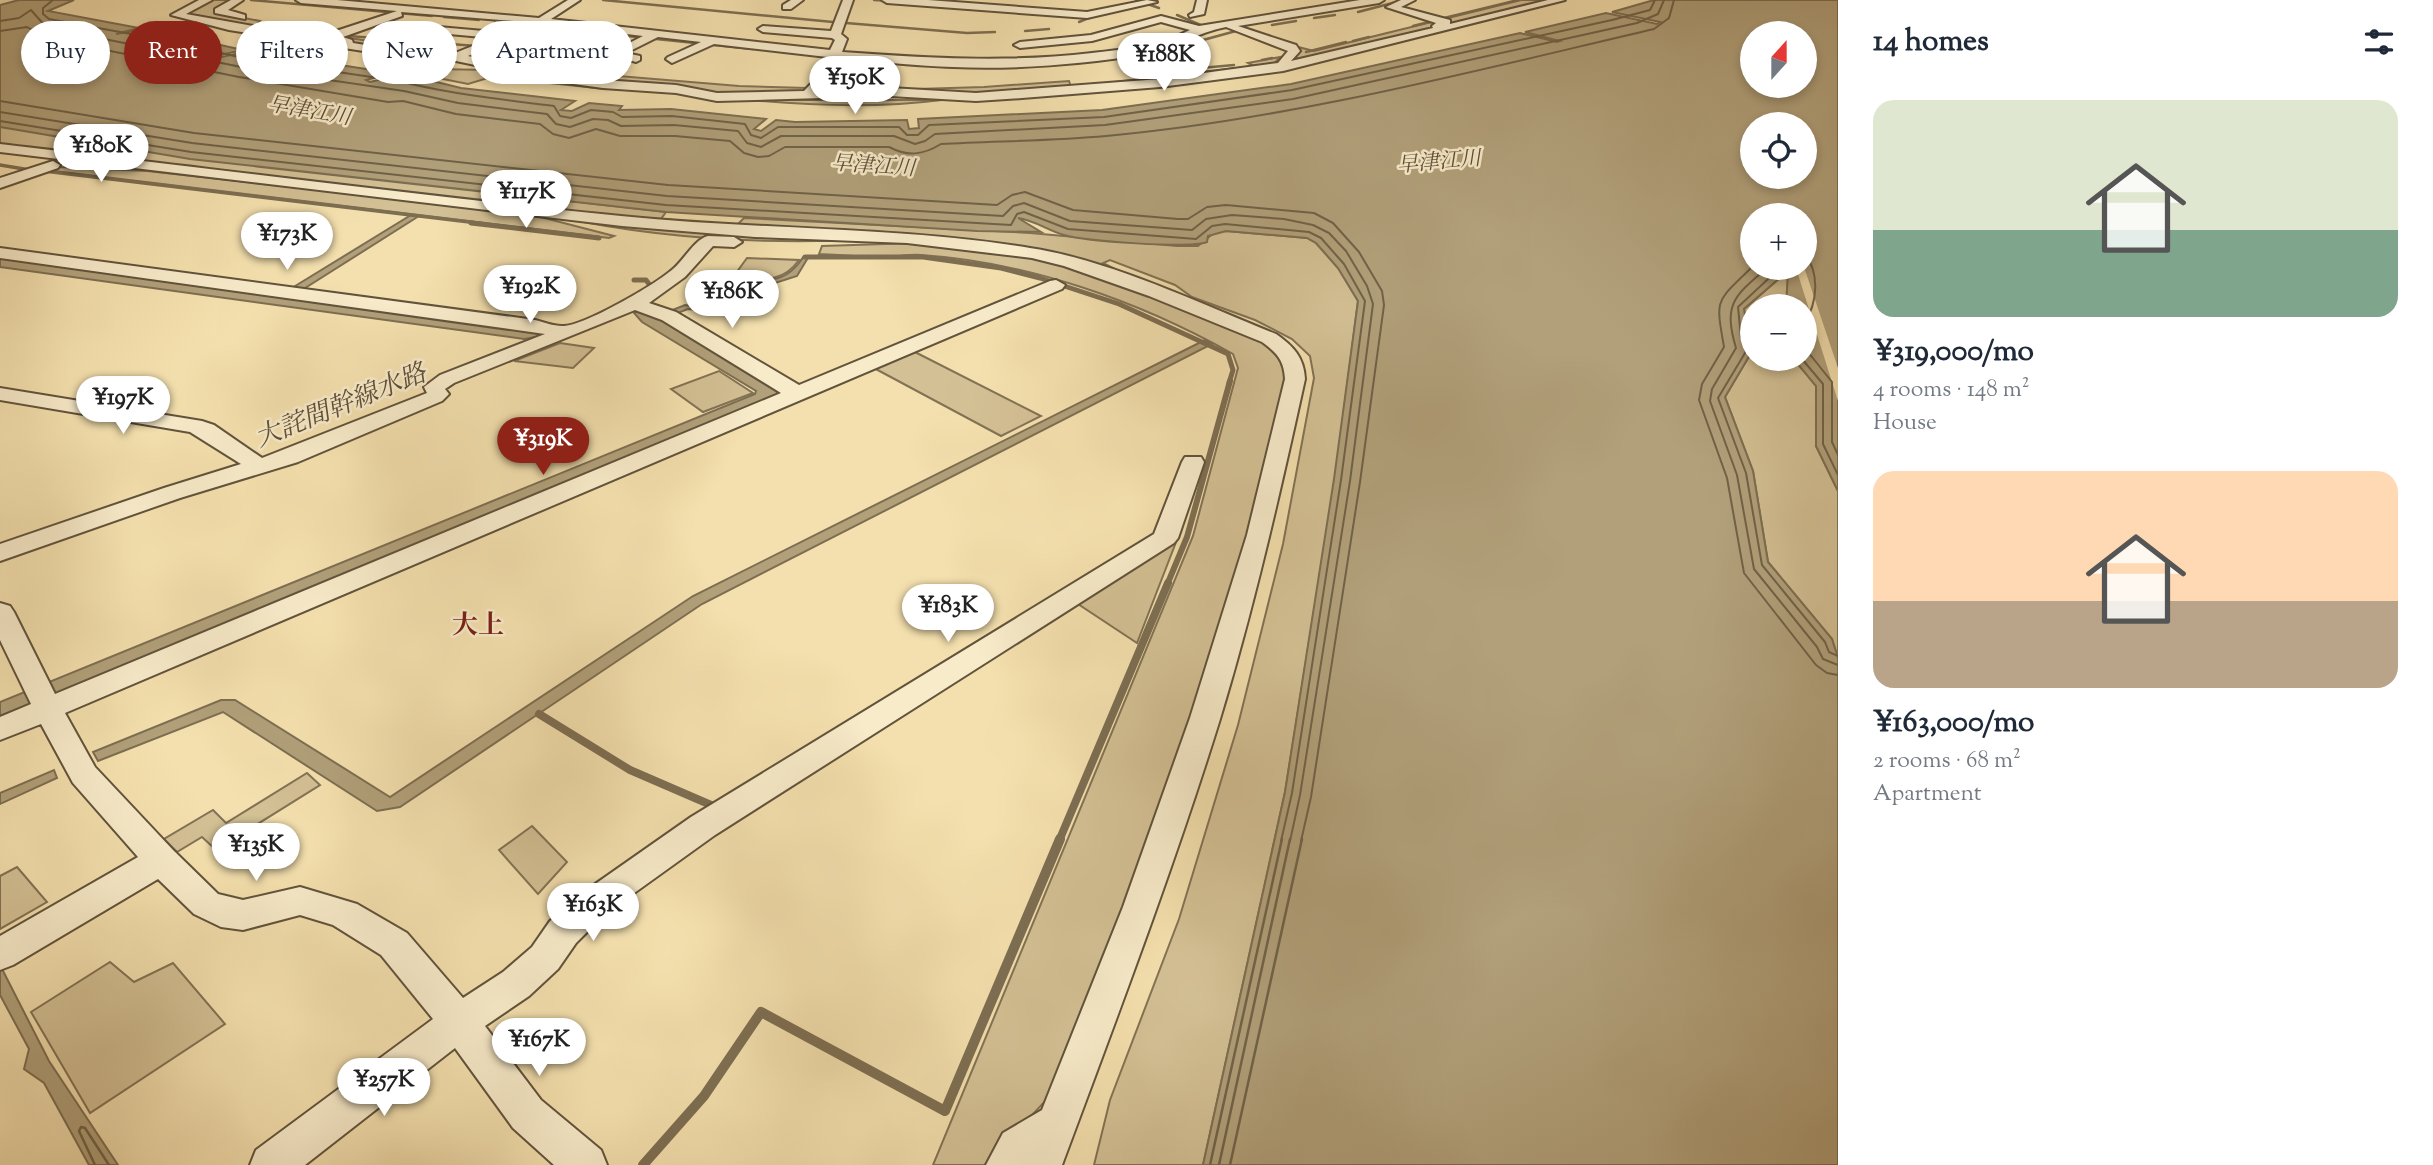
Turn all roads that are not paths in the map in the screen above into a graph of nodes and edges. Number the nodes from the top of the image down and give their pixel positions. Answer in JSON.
{"nodes":[{"id":1,"x":207,"y":0,"type":"edge"},
{"id":2,"x":237,"y":0,"type":"edge"},
{"id":3,"x":301,"y":0,"type":"edge"},
{"id":4,"x":575,"y":0,"type":"edge"},
{"id":5,"x":798,"y":0,"type":"edge"},
{"id":6,"x":848,"y":0,"type":"edge"},
{"id":7,"x":887,"y":0,"type":"edge"},
{"id":8,"x":1034,"y":0,"type":"edge"},
{"id":9,"x":1202,"y":0,"type":"edge"},
{"id":10,"x":1379,"y":0,"type":"edge"},
{"id":11,"x":1410,"y":0,"type":"edge"},
{"id":12,"x":1560,"y":0,"type":"edge"},
{"id":13,"x":975,"y":3,"type":"edge"},
{"id":14,"x":1148,"y":4,"type":"edge"},
{"id":15,"x":787,"y":7,"type":"dead end"},
{"id":16,"x":562,"y":9,"type":"junction"},
{"id":17,"x":1298,"y":9,"type":"edge"},
{"id":18,"x":1022,"y":10,"type":"junction"},
{"id":19,"x":405,"y":11,"type":"junction"},
{"id":20,"x":587,"y":11,"type":"dead end"},
{"id":21,"x":1182,"y":11,"type":"dead end"},
{"id":22,"x":177,"y":13,"type":"junction"},
{"id":23,"x":1194,"y":15,"type":"junction"},
{"id":24,"x":1161,"y":19,"type":"junction"},
{"id":25,"x":543,"y":21,"type":"joint"},
{"id":26,"x":1224,"y":24,"type":"junction"},
{"id":27,"x":756,"y":29,"type":"dead end"},
{"id":28,"x":1199,"y":29,"type":"junction"},
{"id":29,"x":348,"y":30,"type":"edge"},
{"id":30,"x":633,"y":34,"type":"edge"},
{"id":31,"x":838,"y":36,"type":"junction"},
{"id":32,"x":651,"y":37,"type":"junction"},
{"id":33,"x":858,"y":38,"type":"dead end"},
{"id":34,"x":1092,"y":38,"type":"junction"},
{"id":35,"x":710,"y":43,"type":"junction"},
{"id":36,"x":348,"y":44,"type":"edge"},
{"id":37,"x":1005,"y":46,"type":"dead end"},
{"id":38,"x":355,"y":47,"type":"junction"},
{"id":39,"x":362,"y":48,"type":"edge"},
{"id":40,"x":1129,"y":52,"type":"junction"},
{"id":41,"x":838,"y":55,"type":"junction"},
{"id":42,"x":636,"y":58,"type":"dead end"},
{"id":43,"x":1170,"y":58,"type":"dead end"},
{"id":44,"x":672,"y":59,"type":"dead end"},
{"id":45,"x":916,"y":61,"type":"junction"},
{"id":46,"x":1062,"y":61,"type":"junction"},
{"id":47,"x":1287,"y":61,"type":"junction"},
{"id":48,"x":1248,"y":66,"type":"dead end"},
{"id":49,"x":942,"y":77,"type":"dead end"},
{"id":50,"x":977,"y":77,"type":"dead end"},
{"id":51,"x":1073,"y":80,"type":"junction"},
{"id":52,"x":896,"y":83,"type":"junction"},
{"id":53,"x":620,"y":84,"type":"edge"},
{"id":54,"x":1142,"y":85,"type":"junction"},
{"id":55,"x":811,"y":92,"type":"junction"},
{"id":56,"x":728,"y":93,"type":"junction"},
{"id":57,"x":976,"y":97,"type":"junction"},
{"id":58,"x":1,"y":148,"type":"edge"},
{"id":59,"x":53,"y":166,"type":"junction"},
{"id":60,"x":150,"y":167,"type":"junction"},
{"id":61,"x":0,"y":183,"type":"edge"},
{"id":62,"x":542,"y":213,"type":"junction"},
{"id":63,"x":907,"y":238,"type":"junction"},
{"id":64,"x":708,"y":241,"type":"junction"},
{"id":65,"x":0,"y":253,"type":"edge"},
{"id":66,"x":1056,"y":285,"type":"dead end"},
{"id":67,"x":646,"y":301,"type":"junction"},
{"id":68,"x":566,"y":332,"type":"junction"},
{"id":69,"x":0,"y":394,"type":"edge"},
{"id":70,"x":798,"y":394,"type":"junction"},
{"id":71,"x":1193,"y":462,"type":"dead end"},
{"id":72,"x":256,"y":463,"type":"junction"},
{"id":73,"x":0,"y":553,"type":"edge"},
{"id":74,"x":0,"y":612,"type":"edge"},
{"id":75,"x":42,"y":697,"type":"junction"},
{"id":76,"x":0,"y":729,"type":"edge"},
{"id":77,"x":161,"y":860,"type":"junction"},
{"id":78,"x":0,"y":954,"type":"edge"},
{"id":79,"x":459,"y":1022,"type":"junction"},
{"id":80,"x":1055,"y":1125,"type":"junction"},
{"id":81,"x":271,"y":1165,"type":"edge"},
{"id":82,"x":586,"y":1165,"type":"edge"},
{"id":83,"x":1007,"y":1165,"type":"edge"},
{"id":84,"x":1041,"y":1165,"type":"edge"}],
"edges":[{"from":1,"to":22,"type":"street"},
{"from":2,"to":22,"type":"street"},
{"from":3,"to":19,"type":"street"},
{"from":4,"to":16,"type":"street"},
{"from":5,"to":15,"type":"street"},
{"from":6,"to":31,"type":"street"},
{"from":7,"to":13,"type":"street"},
{"from":8,"to":18,"type":"street"},
{"from":9,"to":23,"type":"street"},
{"from":10,"to":17,"type":"street"},
{"from":11,"to":47,"type":"street"},
{"from":12,"to":47,"type":"street"},
{"from":13,"to":18,"type":"street"},
{"from":14,"to":18,"type":"street"},
{"from":14,"to":24,"type":"street"},
{"from":16,"to":20,"type":"street"},
{"from":16,"to":25,"type":"street"},
{"from":17,"to":26,"type":"street"},
{"from":19,"to":25,"type":"street"},
{"from":19,"to":29,"type":"street"},
{"from":21,"to":23,"type":"street"},
{"from":22,"to":38,"type":"street"},
{"from":23,"to":26,"type":"street"},
{"from":24,"to":28,"type":"street"},
{"from":24,"to":34,"type":"street"},
{"from":26,"to":28,"type":"street"},
{"from":26,"to":47,"type":"street"},
{"from":27,"to":31,"type":"street"},
{"from":28,"to":40,"type":"street"},
{"from":30,"to":32,"type":"street"},
{"from":31,"to":33,"type":"street"},
{"from":31,"to":41,"type":"street"},
{"from":32,"to":35,"type":"street"},
{"from":32,"to":42,"type":"street"},
{"from":34,"to":37,"type":"street"},
{"from":34,"to":40,"type":"street"},
{"from":35,"to":41,"type":"street"},
{"from":35,"to":44,"type":"street"},
{"from":36,"to":38,"type":"street"},
{"from":38,"to":39,"type":"street"},
{"from":40,"to":43,"type":"street"},
{"from":40,"to":46,"type":"street"},
{"from":41,"to":45,"type":"street"},
{"from":41,"to":55,"type":"street"},
{"from":45,"to":46,"type":"street"},
{"from":45,"to":52,"type":"street"},
{"from":46,"to":51,"type":"street"},
{"from":47,"to":54,"type":"street"},
{"from":48,"to":51,"type":"street"},
{"from":49,"to":50,"type":"street"},
{"from":51,"to":52,"type":"street"},
{"from":51,"to":54,"type":"street"},
{"from":52,"to":55,"type":"street"},
{"from":52,"to":57,"type":"street"},
{"from":53,"to":56,"type":"street"},
{"from":54,"to":57,"type":"street"},
{"from":55,"to":56,"type":"street"},
{"from":56,"to":57,"type":"street"},
{"from":58,"to":59,"type":"street"},
{"from":58,"to":60,"type":"street"},
{"from":59,"to":60,"type":"street"},
{"from":59,"to":61,"type":"street"},
{"from":60,"to":62,"type":"street"},
{"from":62,"to":63,"type":"street"},
{"from":62,"to":64,"type":"street"},
{"from":63,"to":64,"type":"street"},
{"from":63,"to":80,"type":"street"},
{"from":64,"to":67,"type":"street"},
{"from":65,"to":68,"type":"street"},
{"from":66,"to":70,"type":"street"},
{"from":67,"to":68,"type":"street"},
{"from":67,"to":70,"type":"street"},
{"from":68,"to":72,"type":"street"},
{"from":69,"to":72,"type":"street"},
{"from":70,"to":75,"type":"street"},
{"from":71,"to":79,"type":"street"},
{"from":72,"to":73,"type":"street"},
{"from":74,"to":75,"type":"street"},
{"from":75,"to":76,"type":"street"},
{"from":75,"to":77,"type":"street"},
{"from":77,"to":78,"type":"street"},
{"from":77,"to":79,"type":"street"},
{"from":79,"to":81,"type":"street"},
{"from":79,"to":82,"type":"street"},
{"from":80,"to":83,"type":"street"},
{"from":80,"to":84,"type":"street"}]}
